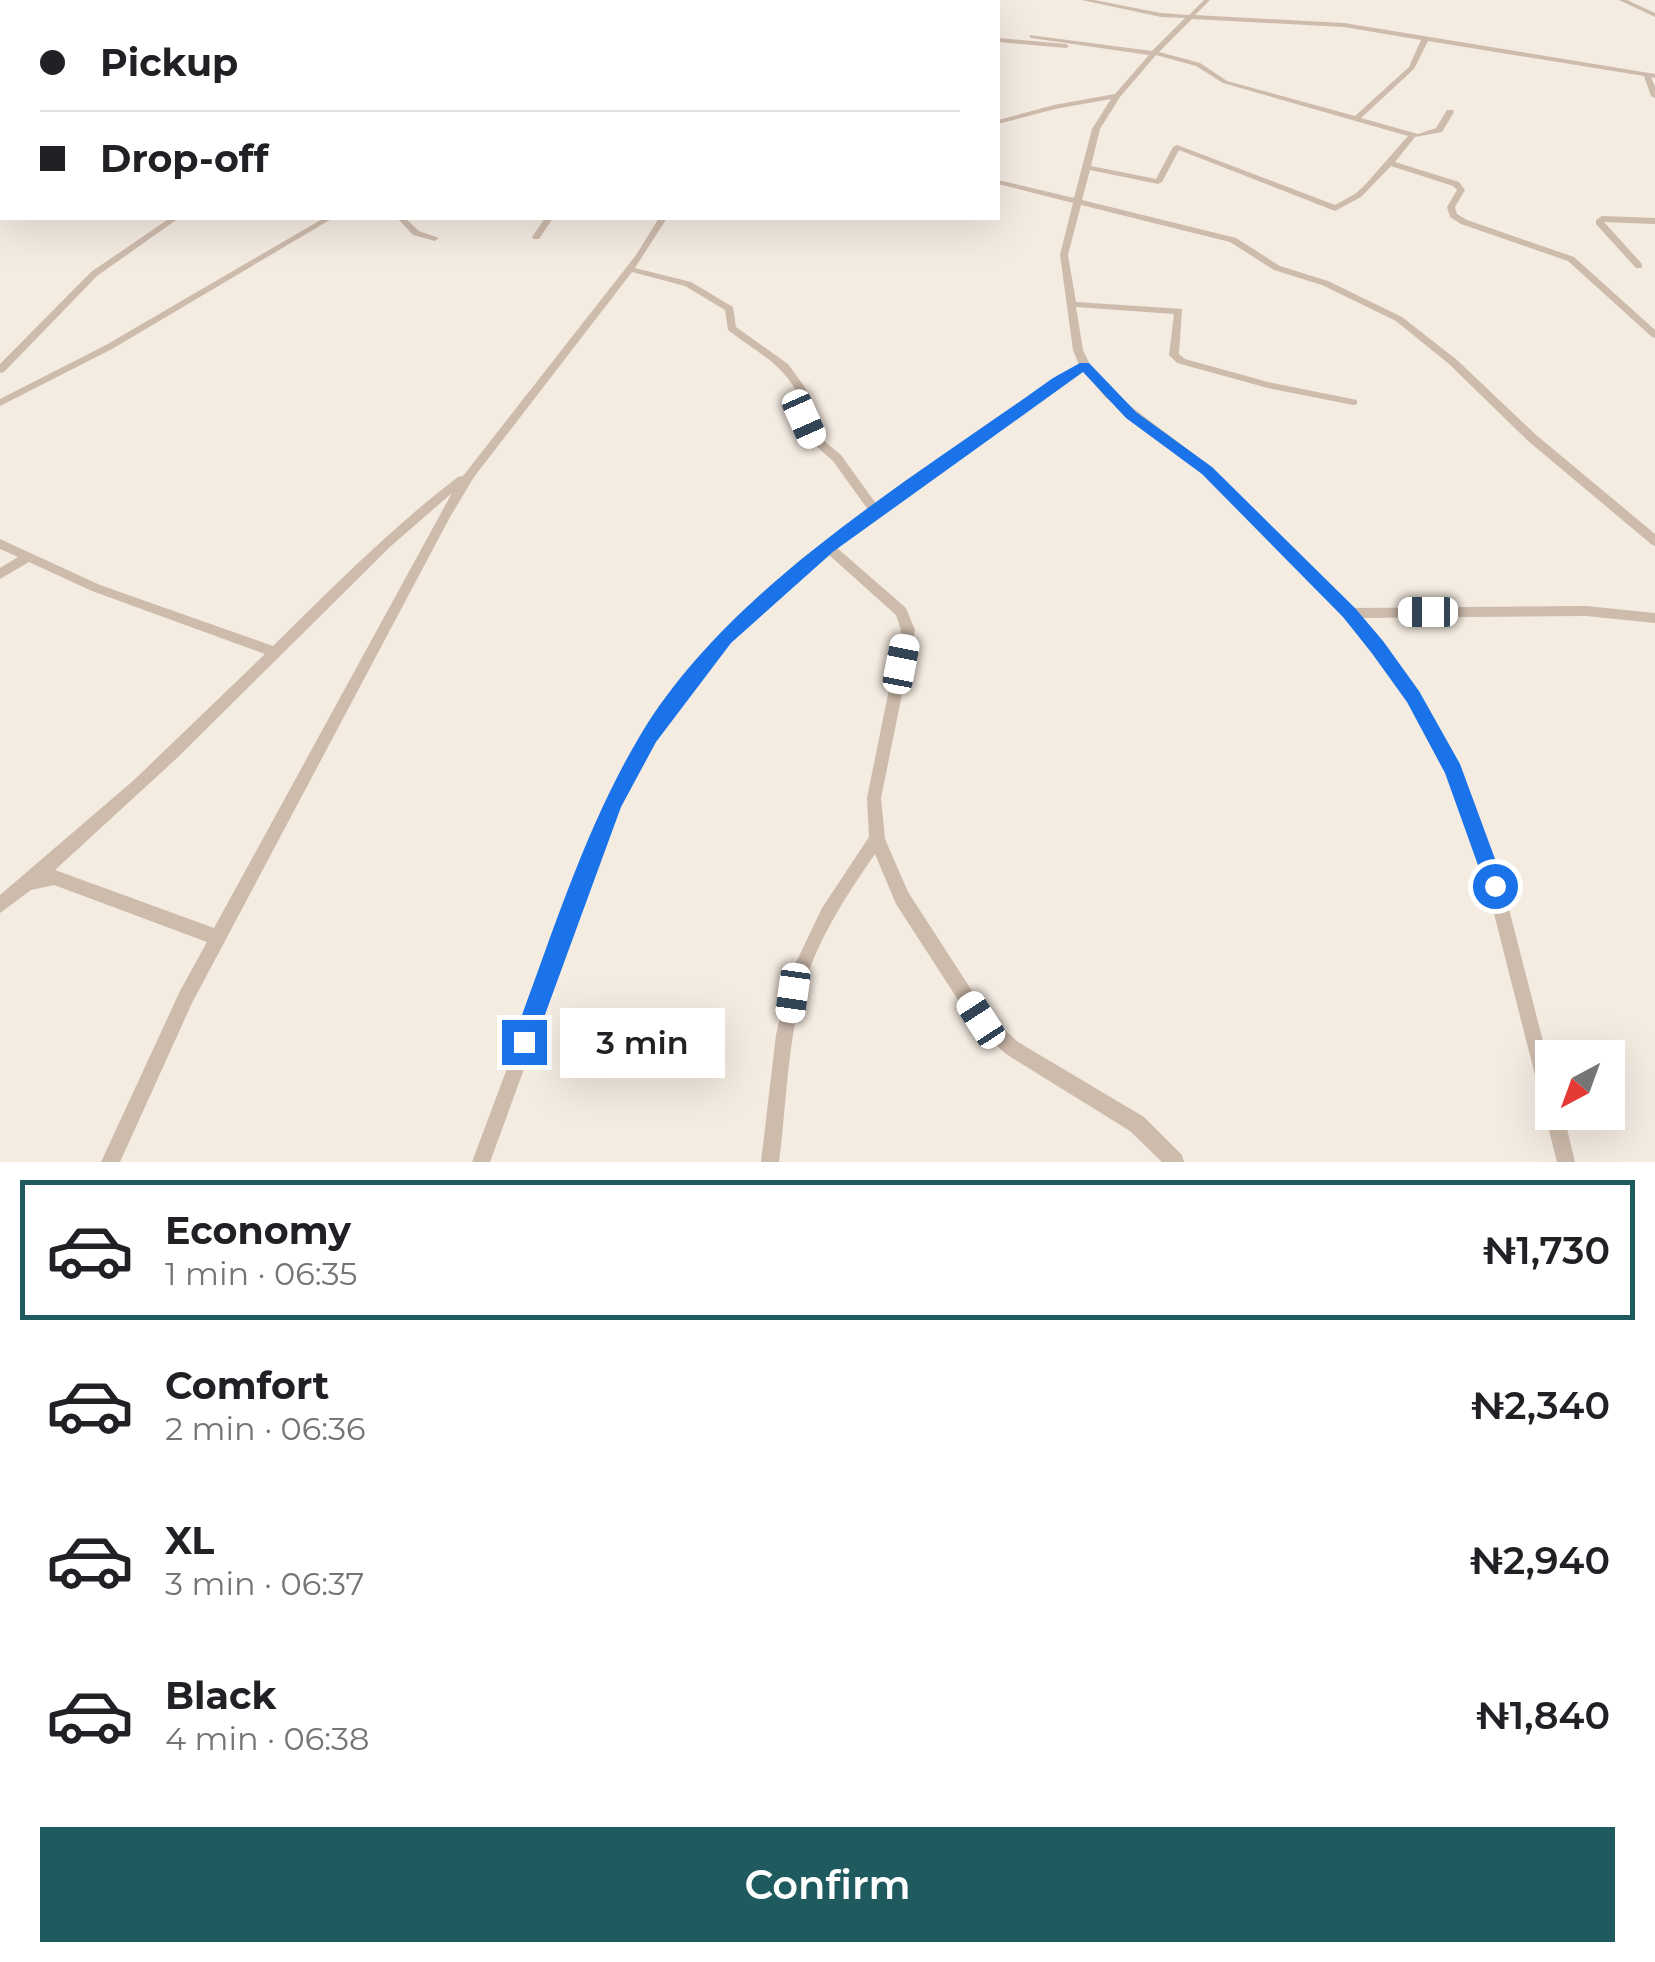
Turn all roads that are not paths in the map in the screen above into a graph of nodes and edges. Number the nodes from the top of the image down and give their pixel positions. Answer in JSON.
{"nodes":[{"id":1,"x":1084,"y":0,"type":"edge"},
{"id":2,"x":1208,"y":0,"type":"edge"},
{"id":3,"x":1622,"y":0,"type":"edge"},
{"id":4,"x":1655,"y":15,"type":"edge"},
{"id":5,"x":1189,"y":16,"type":"junction"},
{"id":6,"x":1030,"y":36,"type":"dead end"},
{"id":7,"x":1425,"y":39,"type":"junction"},
{"id":8,"x":1000,"y":40,"type":"edge"},
{"id":9,"x":1078,"y":43,"type":"junction"},
{"id":10,"x":1156,"y":51,"type":"junction"},
{"id":11,"x":1651,"y":75,"type":"edge"},
{"id":12,"x":1117,"y":96,"type":"junction"},
{"id":13,"x":1655,"y":96,"type":"edge"},
{"id":14,"x":1450,"y":112,"type":"dead end"},
{"id":15,"x":1356,"y":119,"type":"junction"},
{"id":16,"x":1000,"y":121,"type":"edge"},
{"id":17,"x":1412,"y":135,"type":"junction"},
{"id":18,"x":1388,"y":162,"type":"junction"},
{"id":19,"x":1086,"y":166,"type":"junction"},
{"id":20,"x":1000,"y":183,"type":"edge"},
{"id":21,"x":1076,"y":202,"type":"junction"},
{"id":22,"x":171,"y":220,"type":"edge"},
{"id":23,"x":326,"y":220,"type":"edge"},
{"id":24,"x":403,"y":220,"type":"edge"},
{"id":25,"x":547,"y":220,"type":"edge"},
{"id":26,"x":662,"y":220,"type":"edge"},
{"id":27,"x":1655,"y":222,"type":"edge"},
{"id":28,"x":435,"y":238,"type":"dead end"},
{"id":29,"x":536,"y":238,"type":"dead end"},
{"id":30,"x":1639,"y":266,"type":"dead end"},
{"id":31,"x":629,"y":269,"type":"junction"},
{"id":32,"x":1070,"y":304,"type":"junction"},
{"id":33,"x":1655,"y":335,"type":"edge"},
{"id":34,"x":1085,"y":366,"type":"junction"},
{"id":35,"x":0,"y":370,"type":"edge"},
{"id":36,"x":1353,"y":402,"type":"dead end"},
{"id":37,"x":0,"y":403,"type":"edge"},
{"id":38,"x":470,"y":474,"type":"junction"},
{"id":39,"x":876,"y":512,"type":"junction"},
{"id":40,"x":1655,"y":540,"type":"edge"},
{"id":41,"x":0,"y":544,"type":"edge"},
{"id":42,"x":828,"y":547,"type":"junction"},
{"id":43,"x":28,"y":557,"type":"junction"},
{"id":44,"x":0,"y":574,"type":"edge"},
{"id":45,"x":1349,"y":612,"type":"junction"},
{"id":46,"x":1655,"y":618,"type":"edge"},
{"id":47,"x":276,"y":652,"type":"junction"},
{"id":48,"x":877,"y":840,"type":"junction"},
{"id":49,"x":28,"y":882,"type":"junction"},
{"id":50,"x":0,"y":905,"type":"edge"},
{"id":51,"x":218,"y":938,"type":"junction"},
{"id":52,"x":1535,"y":1040,"type":"edge"},
{"id":53,"x":1558,"y":1130,"type":"edge"},
{"id":54,"x":110,"y":1162,"type":"edge"},
{"id":55,"x":481,"y":1162,"type":"edge"},
{"id":56,"x":770,"y":1162,"type":"edge"},
{"id":57,"x":1176,"y":1162,"type":"edge"},
{"id":58,"x":1566,"y":1162,"type":"edge"}],
"edges":[{"from":1,"to":5,"type":"street"},
{"from":2,"to":5,"type":"street"},
{"from":3,"to":4,"type":"street"},
{"from":5,"to":7,"type":"street"},
{"from":5,"to":10,"type":"street"},
{"from":6,"to":9,"type":"street"},
{"from":7,"to":11,"type":"street"},
{"from":7,"to":15,"type":"street"},
{"from":8,"to":9,"type":"street"},
{"from":9,"to":10,"type":"street"},
{"from":10,"to":12,"type":"street"},
{"from":10,"to":15,"type":"street"},
{"from":11,"to":13,"type":"street"},
{"from":12,"to":16,"type":"street"},
{"from":12,"to":19,"type":"street"},
{"from":14,"to":17,"type":"street"},
{"from":15,"to":17,"type":"street"},
{"from":17,"to":18,"type":"street"},
{"from":18,"to":19,"type":"street"},
{"from":18,"to":33,"type":"street"},
{"from":19,"to":21,"type":"street"},
{"from":20,"to":21,"type":"street"},
{"from":21,"to":32,"type":"street"},
{"from":21,"to":40,"type":"street"},
{"from":22,"to":35,"type":"street"},
{"from":23,"to":37,"type":"street"},
{"from":24,"to":28,"type":"street"},
{"from":25,"to":29,"type":"street"},
{"from":26,"to":31,"type":"street"},
{"from":27,"to":30,"type":"street"},
{"from":31,"to":38,"type":"street"},
{"from":31,"to":39,"type":"street"},
{"from":32,"to":34,"type":"street"},
{"from":32,"to":36,"type":"street"},
{"from":34,"to":39,"type":"street"},
{"from":34,"to":45,"type":"street"},
{"from":38,"to":47,"type":"street"},
{"from":38,"to":51,"type":"street"},
{"from":39,"to":42,"type":"street"},
{"from":41,"to":43,"type":"street"},
{"from":42,"to":48,"type":"street"},
{"from":42,"to":55,"type":"street"},
{"from":43,"to":44,"type":"street"},
{"from":43,"to":47,"type":"street"},
{"from":45,"to":46,"type":"street"},
{"from":45,"to":52,"type":"street"},
{"from":47,"to":49,"type":"street"},
{"from":48,"to":56,"type":"street"},
{"from":48,"to":57,"type":"street"},
{"from":49,"to":50,"type":"street"},
{"from":49,"to":51,"type":"street"},
{"from":51,"to":54,"type":"street"},
{"from":53,"to":58,"type":"street"}]}
